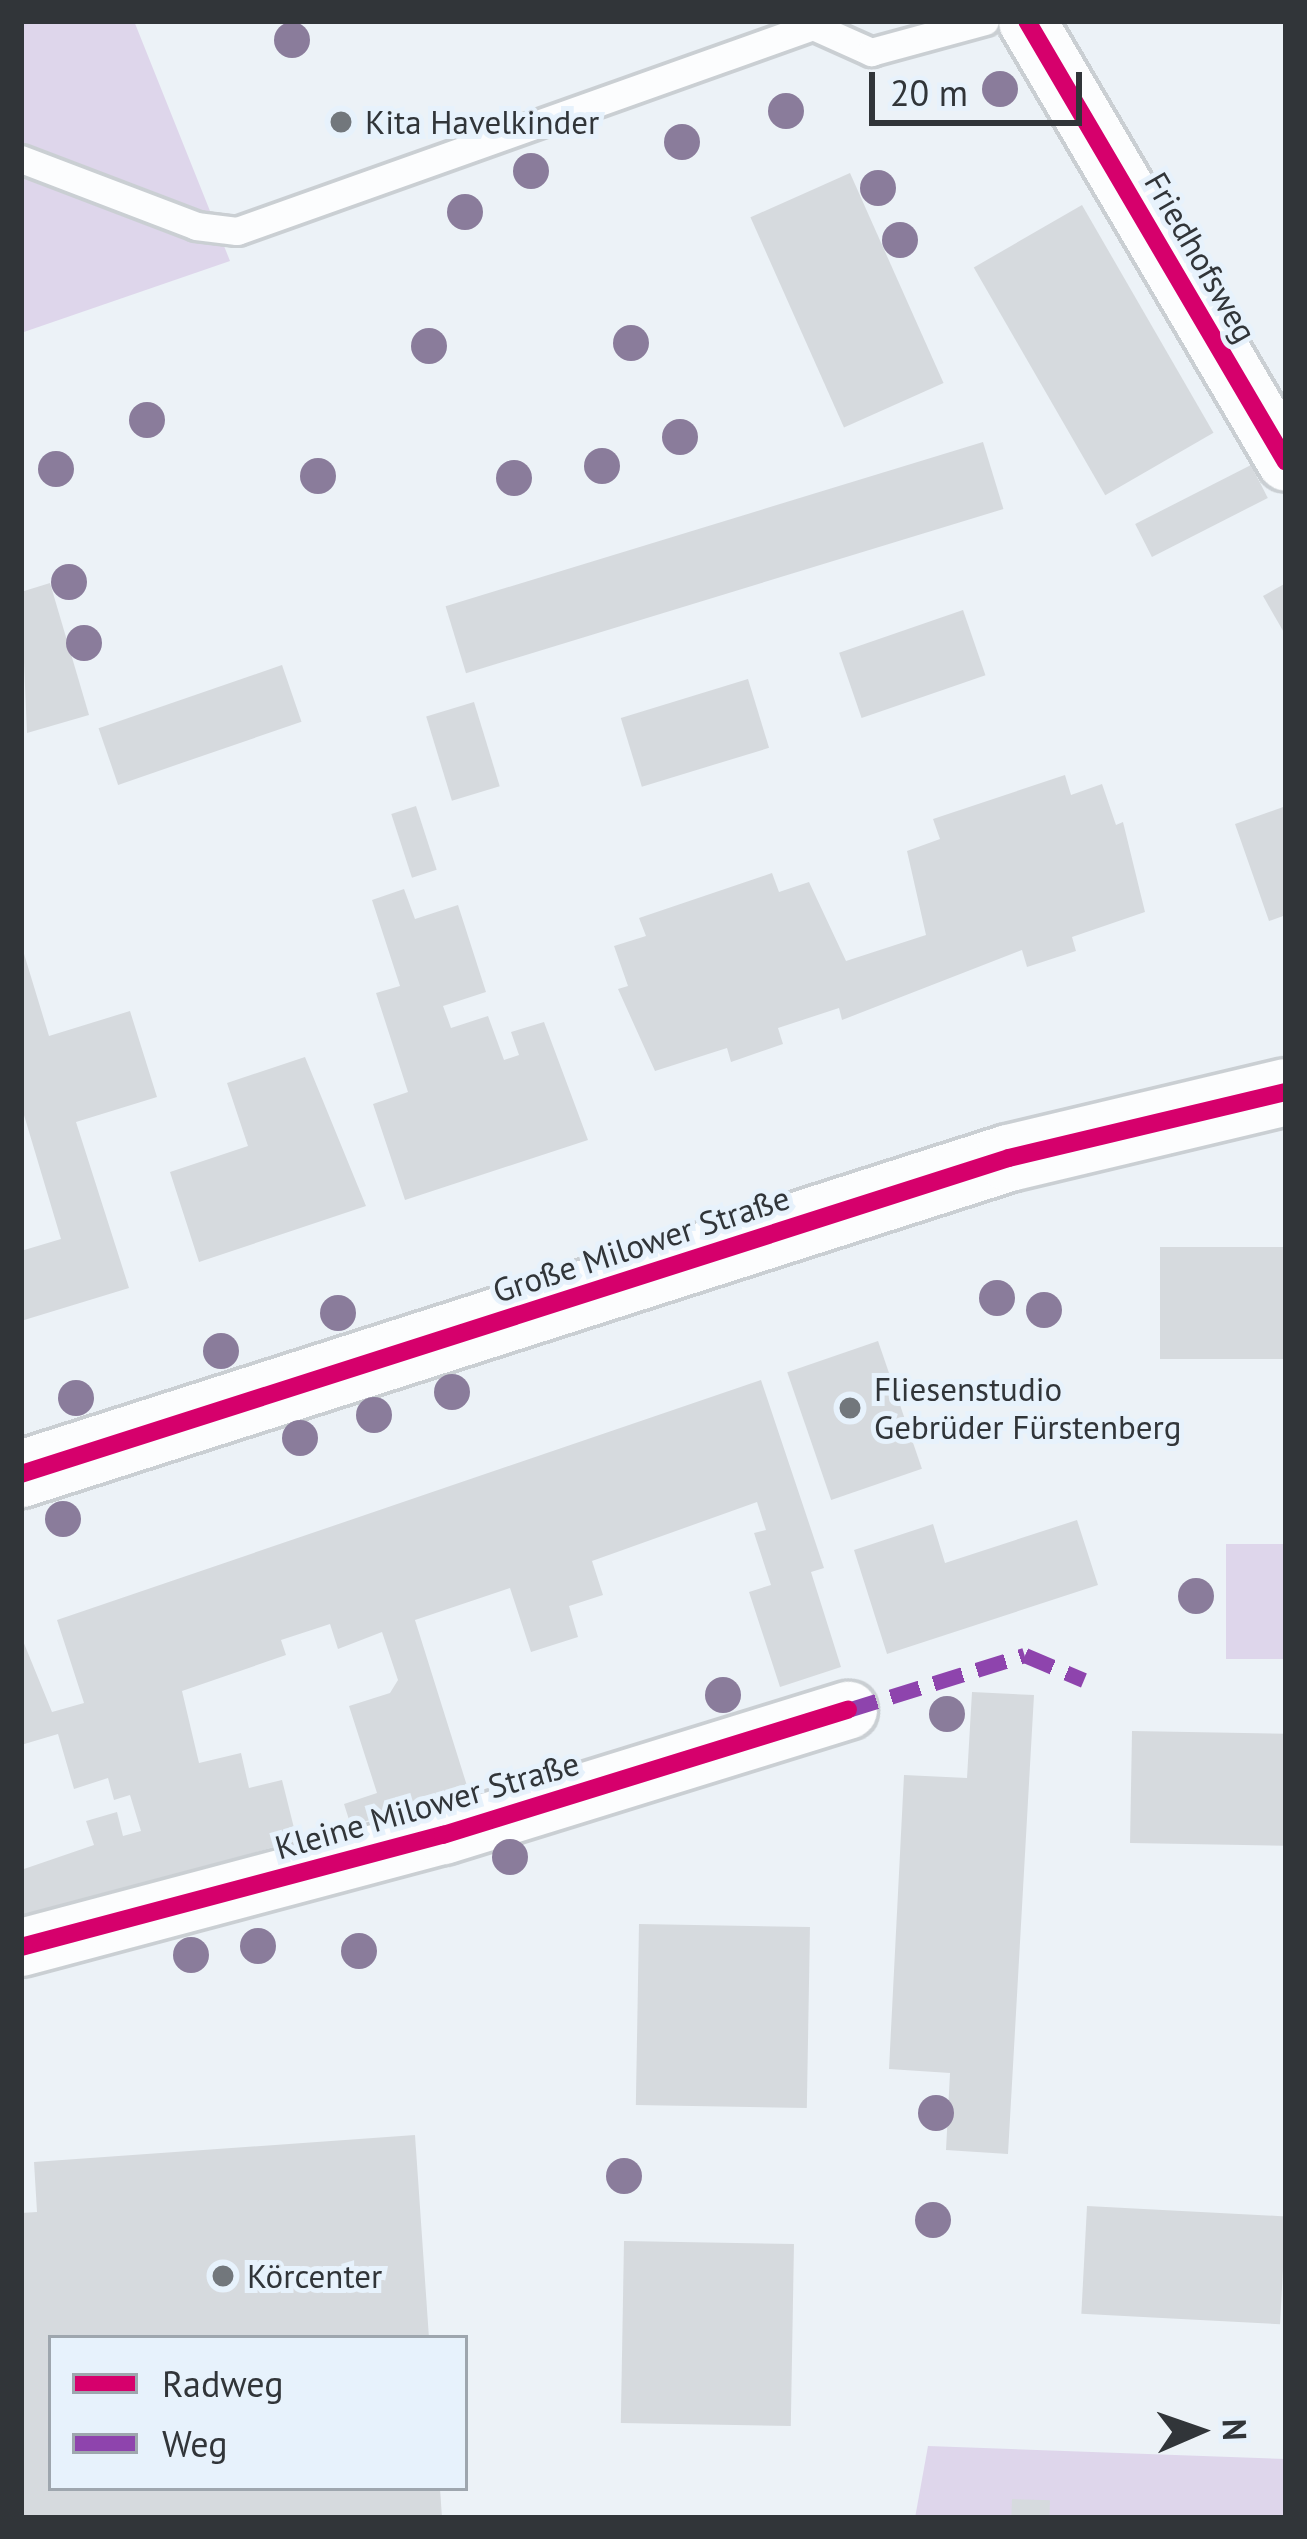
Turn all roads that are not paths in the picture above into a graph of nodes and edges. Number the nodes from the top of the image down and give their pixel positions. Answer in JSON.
{"nodes":[{"id":1,"x":985,"y":21,"type":"edge"},
{"id":2,"x":1027,"y":21,"type":"edge"},
{"id":3,"x":21,"y":159,"type":"edge"},
{"id":4,"x":1286,"y":462,"type":"edge"},
{"id":5,"x":1286,"y":1092,"type":"edge"},
{"id":6,"x":21,"y":1474,"type":"edge"},
{"id":7,"x":848,"y":1710,"type":"dead end"},
{"id":8,"x":21,"y":1947,"type":"edge"}],
"edges":[{"from":1,"to":3,"type":"lane"},
{"from":2,"to":4,"type":"street","name":"Friedhofsweg"},
{"from":5,"to":6,"type":"main road","name":"Große Milower Straße"},
{"from":7,"to":8,"type":"street","name":"Kleine Milower Straße"}]}
